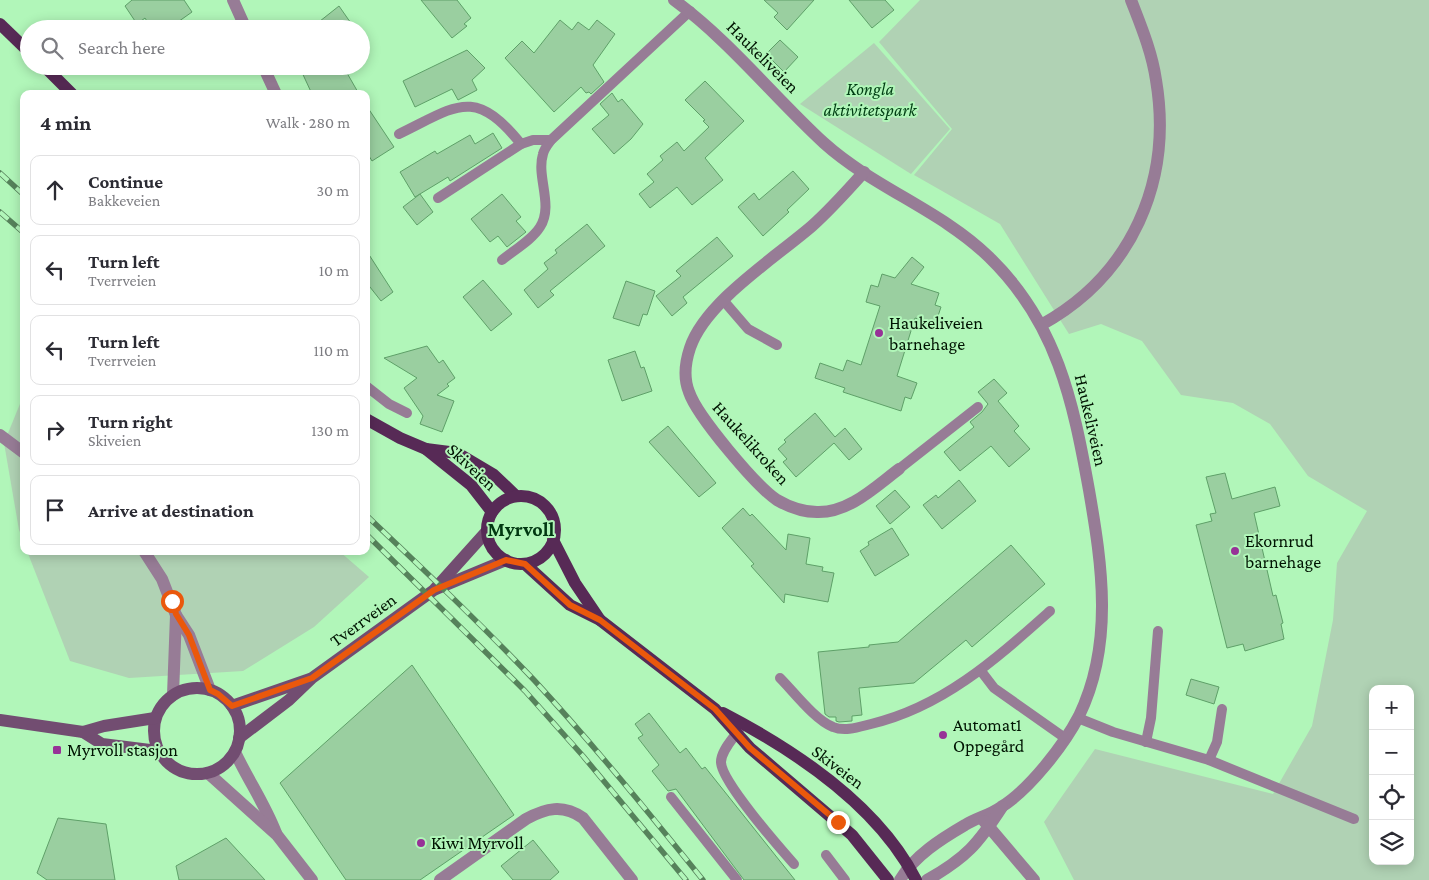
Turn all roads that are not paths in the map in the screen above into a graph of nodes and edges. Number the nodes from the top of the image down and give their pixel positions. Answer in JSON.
{"nodes":[{"id":1,"x":233,"y":0,"type":"edge"},
{"id":2,"x":674,"y":0,"type":"edge"},
{"id":3,"x":1131,"y":0,"type":"edge"},
{"id":4,"x":690,"y":11,"type":"junction"},
{"id":5,"x":242,"y":20,"type":"edge"},
{"id":6,"x":0,"y":24,"type":"edge"},
{"id":7,"x":20,"y":43,"type":"edge"},
{"id":8,"x":53,"y":75,"type":"edge"},
{"id":9,"x":267,"y":75,"type":"edge"},
{"id":10,"x":68,"y":90,"type":"edge"},
{"id":11,"x":274,"y":90,"type":"edge"},
{"id":12,"x":399,"y":134,"type":"dead end"},
{"id":13,"x":550,"y":140,"type":"junction"},
{"id":14,"x":521,"y":144,"type":"junction"},
{"id":15,"x":864,"y":172,"type":"junction"},
{"id":16,"x":438,"y":198,"type":"dead end"},
{"id":17,"x":502,"y":260,"type":"dead end"},
{"id":18,"x":723,"y":300,"type":"junction"},
{"id":19,"x":1041,"y":325,"type":"junction"},
{"id":20,"x":777,"y":345,"type":"dead end"},
{"id":21,"x":370,"y":389,"type":"edge"},
{"id":22,"x":978,"y":406,"type":"dead end"},
{"id":23,"x":407,"y":413,"type":"dead end"},
{"id":24,"x":370,"y":421,"type":"edge"},
{"id":25,"x":0,"y":435,"type":"edge"},
{"id":26,"x":426,"y":449,"type":"junction"},
{"id":27,"x":20,"y":450,"type":"edge"},
{"id":28,"x":899,"y":469,"type":"joint"},
{"id":29,"x":516,"y":496,"type":"junction"},
{"id":30,"x":492,"y":512,"type":"junction"},
{"id":31,"x":487,"y":531,"type":"junction"},
{"id":32,"x":554,"y":540,"type":"junction"},
{"id":33,"x":147,"y":555,"type":"edge"},
{"id":34,"x":506,"y":560,"type":"junction"},
{"id":35,"x":525,"y":564,"type":"junction"},
{"id":36,"x":434,"y":590,"type":"junction"},
{"id":37,"x":1050,"y":611,"type":"dead end"},
{"id":38,"x":176,"y":614,"type":"junction"},
{"id":39,"x":600,"y":620,"type":"junction"},
{"id":40,"x":1158,"y":631,"type":"dead end"},
{"id":41,"x":981,"y":671,"type":"junction"},
{"id":42,"x":312,"y":678,"type":"junction"},
{"id":43,"x":780,"y":678,"type":"dead end"},
{"id":44,"x":210,"y":690,"type":"junction"},
{"id":45,"x":173,"y":695,"type":"junction"},
{"id":46,"x":232,"y":706,"type":"junction"},
{"id":47,"x":1222,"y":709,"type":"dead end"},
{"id":48,"x":155,"y":718,"type":"junction"},
{"id":49,"x":1078,"y":718,"type":"junction"},
{"id":50,"x":0,"y":720,"type":"edge"},
{"id":51,"x":740,"y":728,"type":"junction"},
{"id":52,"x":82,"y":732,"type":"junction"},
{"id":53,"x":239,"y":738,"type":"junction"},
{"id":54,"x":1065,"y":738,"type":"junction"},
{"id":55,"x":1146,"y":742,"type":"junction"},
{"id":56,"x":158,"y":752,"type":"junction"},
{"id":57,"x":235,"y":752,"type":"junction"},
{"id":58,"x":1209,"y":760,"type":"junction"},
{"id":59,"x":208,"y":773,"type":"junction"},
{"id":60,"x":671,"y":797,"type":"dead end"},
{"id":61,"x":1354,"y":819,"type":"dead end"},
{"id":62,"x":985,"y":822,"type":"junction"},
{"id":63,"x":277,"y":835,"type":"junction"},
{"id":64,"x":826,"y":855,"type":"dead end"},
{"id":65,"x":794,"y":864,"type":"dead end"},
{"id":66,"x":910,"y":867,"type":"junction"},
{"id":67,"x":312,"y":880,"type":"edge"},
{"id":68,"x":440,"y":880,"type":"edge"},
{"id":69,"x":632,"y":880,"type":"edge"},
{"id":70,"x":738,"y":880,"type":"edge"},
{"id":71,"x":845,"y":880,"type":"edge"},
{"id":72,"x":888,"y":880,"type":"edge"},
{"id":73,"x":900,"y":880,"type":"edge"},
{"id":74,"x":916,"y":880,"type":"edge"},
{"id":75,"x":927,"y":880,"type":"edge"},
{"id":76,"x":1034,"y":880,"type":"edge"}],
"edges":[{"from":1,"to":5,"type":"street"},
{"from":2,"to":4,"type":"street","name":"Haukeliveien"},
{"from":3,"to":19,"type":"street"},
{"from":4,"to":13,"type":"lane"},
{"from":4,"to":15,"type":"street","name":"Haukeliveien"},
{"from":6,"to":7,"type":"main road"},
{"from":8,"to":10,"type":"main road"},
{"from":9,"to":11,"type":"street"},
{"from":12,"to":14,"type":"lane"},
{"from":13,"to":14,"type":"lane"},
{"from":13,"to":17,"type":"lane"},
{"from":14,"to":16,"type":"lane"},
{"from":15,"to":18,"type":"street","name":"Haukelikroken"},
{"from":15,"to":19,"type":"street","name":"Haukeliveien"},
{"from":18,"to":20,"type":"lane"},
{"from":18,"to":28,"type":"street","name":"Haukelikroken"},
{"from":19,"to":49,"type":"street","name":"Haukeliveien"},
{"from":21,"to":23,"type":"lane"},
{"from":22,"to":28,"type":"lane"},
{"from":24,"to":26,"type":"main road","name":"Skiveien"},
{"from":25,"to":27,"type":"street"},
{"from":26,"to":29,"type":"main road","name":"Skiveien"},
{"from":26,"to":30,"type":"main road","name":"Skiveien"},
{"from":29,"to":30,"type":"main road"},
{"from":29,"to":32,"type":"main road"},
{"from":30,"to":31,"type":"main road"},
{"from":31,"to":34,"type":"main road"},
{"from":31,"to":36,"type":"main road","name":"Tverrveien"},
{"from":32,"to":35,"type":"main road"},
{"from":32,"to":39,"type":"main road","name":"Skiveien"},
{"from":33,"to":38,"type":"street"},
{"from":34,"to":35,"type":"main road"},
{"from":34,"to":36,"type":"main road","name":"Tverrveien"},
{"from":35,"to":39,"type":"main road","name":"Skiveien"},
{"from":36,"to":42,"type":"main road","name":"Tverrveien"},
{"from":37,"to":41,"type":"lane"},
{"from":38,"to":44,"type":"street"},
{"from":38,"to":45,"type":"street"},
{"from":39,"to":51,"type":"main road","name":"Skiveien"},
{"from":40,"to":55,"type":"lane"},
{"from":41,"to":43,"type":"lane"},
{"from":41,"to":54,"type":"lane"},
{"from":42,"to":46,"type":"main road","name":"Tverrveien"},
{"from":42,"to":53,"type":"main road","name":"Tverrveien"},
{"from":44,"to":45,"type":"main road"},
{"from":44,"to":46,"type":"main road"},
{"from":45,"to":48,"type":"main road"},
{"from":46,"to":53,"type":"main road"},
{"from":47,"to":58,"type":"lane"},
{"from":48,"to":52,"type":"main road"},
{"from":48,"to":56,"type":"main road"},
{"from":49,"to":54,"type":"street","name":"Haukeliveien"},
{"from":49,"to":55,"type":"lane"},
{"from":50,"to":52,"type":"main road"},
{"from":51,"to":65,"type":"lane"},
{"from":51,"to":66,"type":"main road","name":"Skiveien"},
{"from":51,"to":72,"type":"main road","name":"Skiveien"},
{"from":52,"to":56,"type":"main road"},
{"from":53,"to":57,"type":"main road"},
{"from":54,"to":62,"type":"street","name":"Haukeliveien"},
{"from":55,"to":58,"type":"lane"},
{"from":56,"to":59,"type":"main road"},
{"from":57,"to":59,"type":"main road"},
{"from":57,"to":63,"type":"street"},
{"from":58,"to":61,"type":"lane"},
{"from":59,"to":63,"type":"street"},
{"from":60,"to":70,"type":"lane"},
{"from":62,"to":66,"type":"street","name":"Haukeliveien"},
{"from":62,"to":75,"type":"street","name":"Haukeliveien"},
{"from":62,"to":76,"type":"street"},
{"from":63,"to":67,"type":"street"},
{"from":64,"to":71,"type":"lane"},
{"from":66,"to":73,"type":"street","name":"Haukeliveien"},
{"from":66,"to":74,"type":"main road","name":"Skiveien"},
{"from":68,"to":69,"type":"street"}]}
